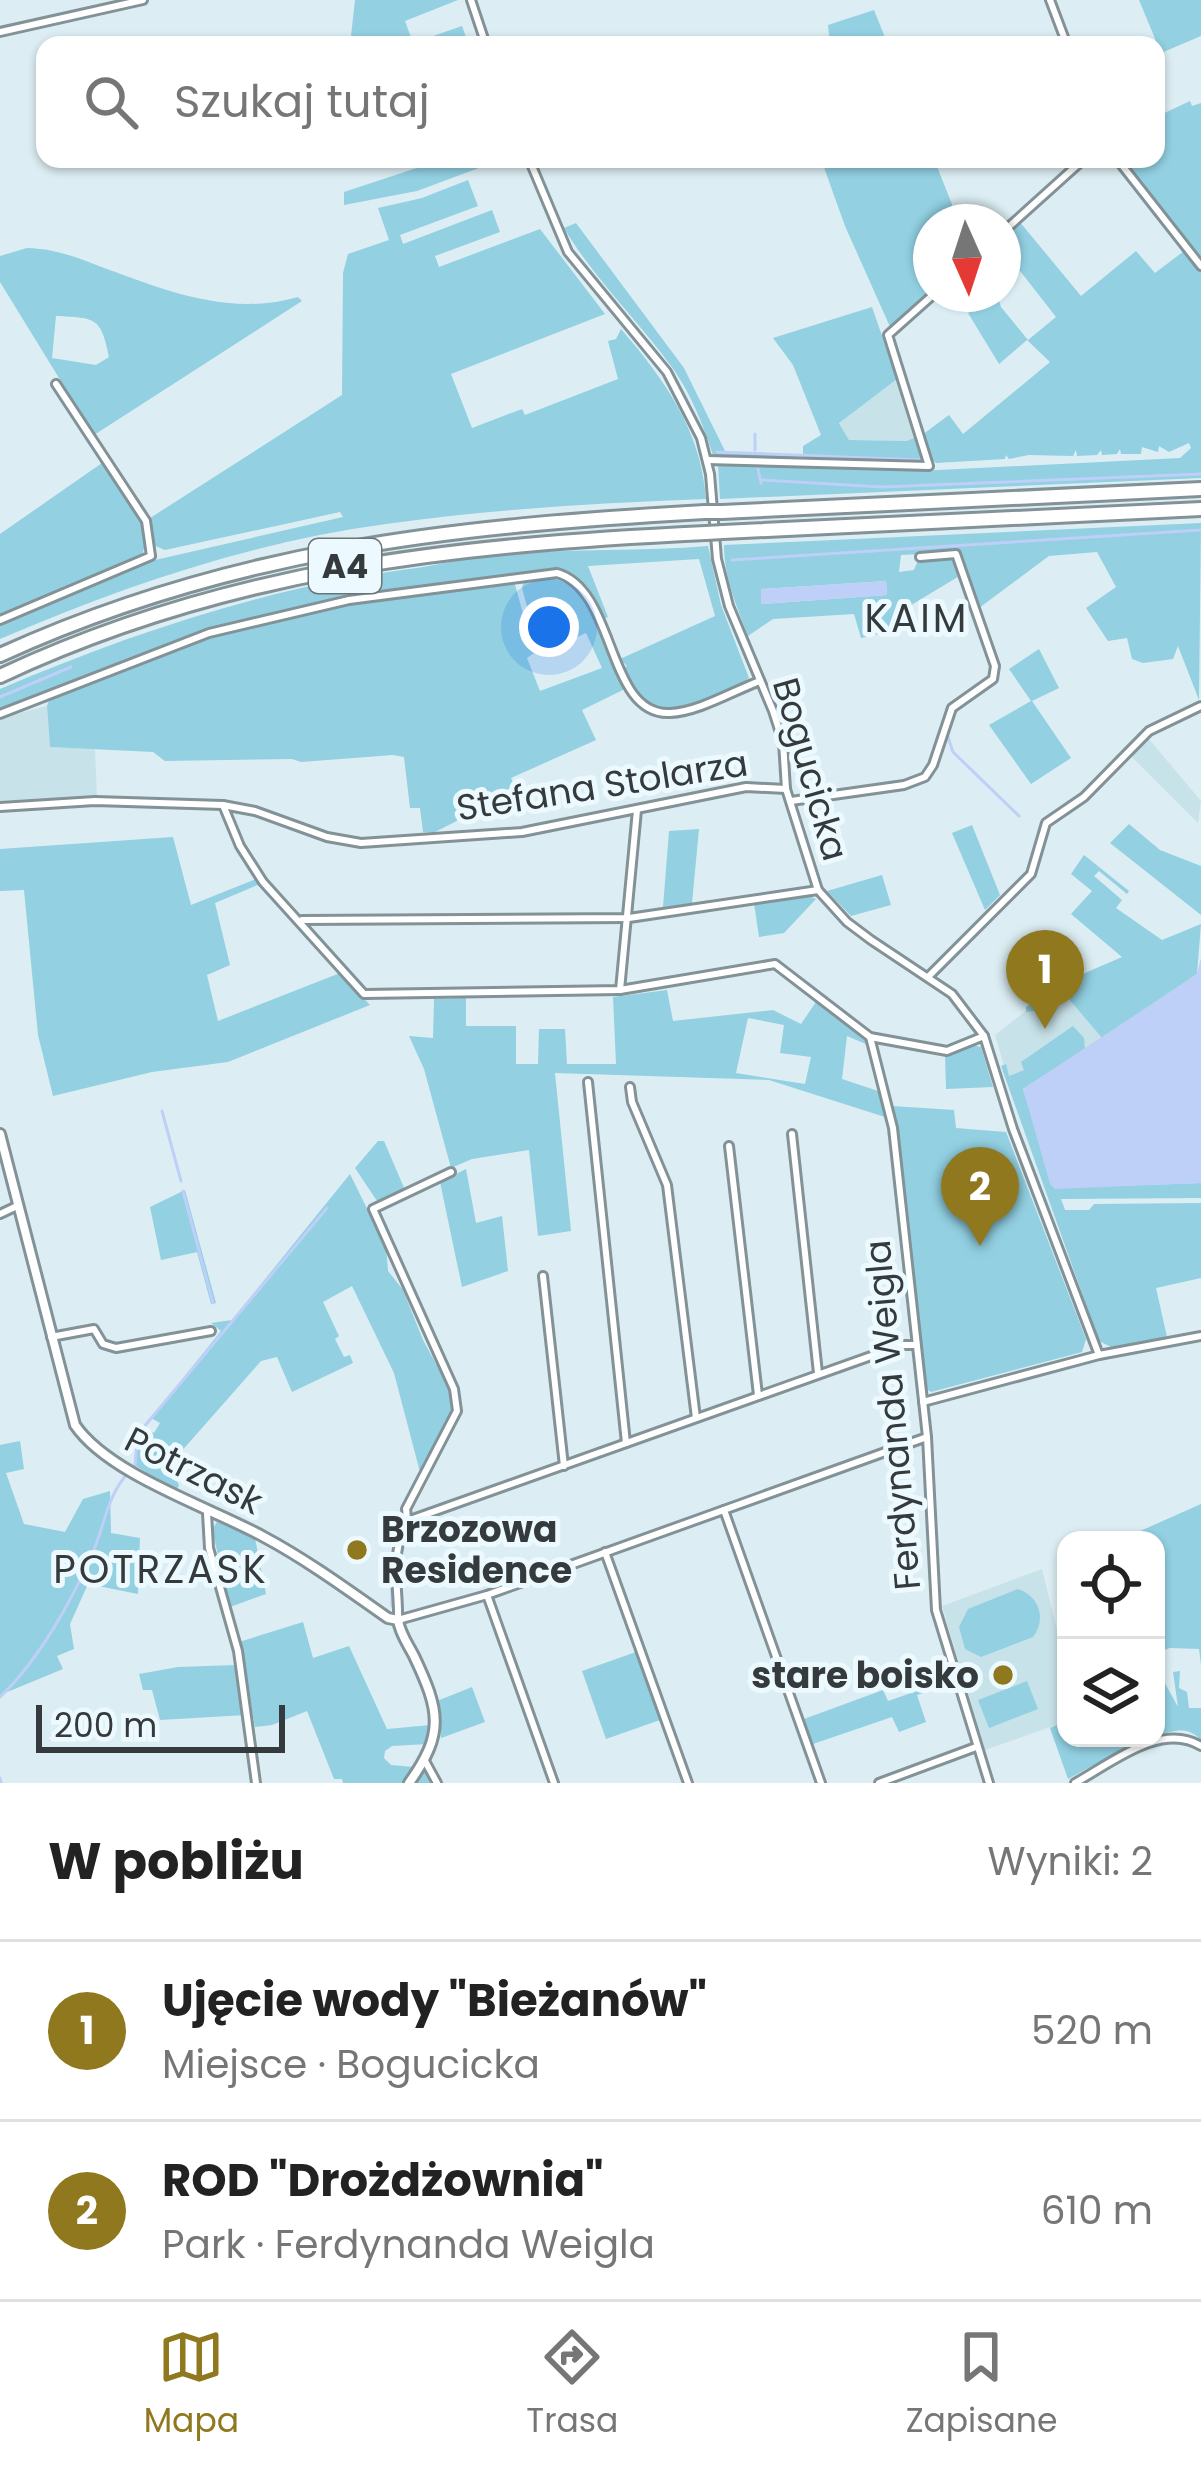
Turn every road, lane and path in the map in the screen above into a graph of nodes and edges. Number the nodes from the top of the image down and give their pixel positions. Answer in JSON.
{"nodes":[{"id":1,"x":143,"y":0,"type":"edge"},
{"id":2,"x":471,"y":0,"type":"edge"},
{"id":3,"x":1050,"y":0,"type":"edge"},
{"id":4,"x":0,"y":32,"type":"edge"},
{"id":5,"x":483,"y":36,"type":"edge"},
{"id":6,"x":1063,"y":36,"type":"edge"},
{"id":7,"x":533,"y":168,"type":"edge"},
{"id":8,"x":1074,"y":168,"type":"edge"},
{"id":9,"x":1124,"y":168,"type":"edge"},
{"id":10,"x":1021,"y":216,"type":"edge"},
{"id":11,"x":1201,"y":266,"type":"edge"},
{"id":12,"x":914,"y":312,"type":"edge"},
{"id":13,"x":56,"y":384,"type":"dead end"},
{"id":14,"x":707,"y":460,"type":"junction"},
{"id":15,"x":1201,"y":489,"type":"edge"},
{"id":16,"x":1201,"y":509,"type":"edge"},
{"id":17,"x":920,"y":556,"type":"dead end"},
{"id":18,"x":0,"y":620,"type":"edge"},
{"id":19,"x":0,"y":655,"type":"edge"},
{"id":20,"x":0,"y":676,"type":"edge"},
{"id":21,"x":760,"y":681,"type":"junction"},
{"id":22,"x":1201,"y":706,"type":"edge"},
{"id":23,"x":0,"y":713,"type":"edge"},
{"id":24,"x":786,"y":789,"type":"junction"},
{"id":25,"x":791,"y":801,"type":"junction"},
{"id":26,"x":224,"y":805,"type":"junction"},
{"id":27,"x":0,"y":807,"type":"edge"},
{"id":28,"x":637,"y":810,"type":"junction"},
{"id":29,"x":818,"y":890,"type":"junction"},
{"id":30,"x":629,"y":918,"type":"junction"},
{"id":31,"x":301,"y":920,"type":"junction"},
{"id":32,"x":929,"y":976,"type":"junction"},
{"id":33,"x":620,"y":990,"type":"junction"},
{"id":34,"x":984,"y":1036,"type":"junction"},
{"id":35,"x":870,"y":1037,"type":"junction"},
{"id":36,"x":588,"y":1082,"type":"dead end"},
{"id":37,"x":630,"y":1087,"type":"dead end"},
{"id":38,"x":0,"y":1134,"type":"edge"},
{"id":39,"x":792,"y":1134,"type":"dead end"},
{"id":40,"x":729,"y":1146,"type":"dead end"},
{"id":41,"x":451,"y":1172,"type":"dead end"},
{"id":42,"x":17,"y":1206,"type":"junction"},
{"id":43,"x":0,"y":1214,"type":"edge"},
{"id":44,"x":543,"y":1276,"type":"dead end"},
{"id":45,"x":211,"y":1331,"type":"dead end"},
{"id":46,"x":1201,"y":1336,"type":"edge"},
{"id":47,"x":51,"y":1337,"type":"junction"},
{"id":48,"x":916,"y":1345,"type":"junction"},
{"id":49,"x":1099,"y":1355,"type":"junction"},
{"id":50,"x":818,"y":1373,"type":"junction"},
{"id":51,"x":758,"y":1395,"type":"junction"},
{"id":52,"x":923,"y":1402,"type":"junction"},
{"id":53,"x":695,"y":1418,"type":"junction"},
{"id":54,"x":927,"y":1437,"type":"junction"},
{"id":55,"x":626,"y":1443,"type":"junction"},
{"id":56,"x":564,"y":1466,"type":"junction"},
{"id":57,"x":724,"y":1510,"type":"junction"},
{"id":58,"x":207,"y":1513,"type":"junction"},
{"id":59,"x":408,"y":1520,"type":"junction"},
{"id":60,"x":605,"y":1552,"type":"junction"},
{"id":61,"x":487,"y":1595,"type":"junction"},
{"id":62,"x":398,"y":1621,"type":"junction"},
{"id":63,"x":1201,"y":1746,"type":"edge"},
{"id":64,"x":976,"y":1748,"type":"junction"},
{"id":65,"x":425,"y":1761,"type":"junction"},
{"id":66,"x":256,"y":1783,"type":"edge"},
{"id":67,"x":409,"y":1783,"type":"edge"},
{"id":68,"x":437,"y":1783,"type":"edge"},
{"id":69,"x":554,"y":1783,"type":"edge"},
{"id":70,"x":688,"y":1783,"type":"edge"},
{"id":71,"x":821,"y":1783,"type":"edge"},
{"id":72,"x":879,"y":1783,"type":"edge"},
{"id":73,"x":989,"y":1783,"type":"edge"},
{"id":74,"x":1076,"y":1783,"type":"edge"}],
"edges":[{"from":1,"to":4,"type":"street"},
{"from":2,"to":5,"type":"street"},
{"from":3,"to":6,"type":"street"},
{"from":7,"to":14,"type":"street","name":"Bogucicka"},
{"from":8,"to":10,"type":"street"},
{"from":9,"to":11,"type":"street"},
{"from":12,"to":14,"type":"street"},
{"from":13,"to":18,"type":"street"},
{"from":14,"to":21,"type":"street","name":"Bogucicka"},
{"from":15,"to":19,"type":"highway","number":"A4","bridge":true},
{"from":16,"to":20,"type":"highway","number":"A4","bridge":true},
{"from":17,"to":25,"type":"street"},
{"from":21,"to":23,"type":"street"},
{"from":21,"to":24,"type":"street","name":"Bogucicka"},
{"from":22,"to":32,"type":"street"},
{"from":24,"to":25,"type":"street","name":"Bogucicka"},
{"from":24,"to":28,"type":"street","name":"Stefana Stolarza"},
{"from":25,"to":29,"type":"street","name":"Bogucicka"},
{"from":26,"to":27,"type":"street","name":"Stefana Stolarza"},
{"from":26,"to":28,"type":"street","name":"Stefana Stolarza"},
{"from":26,"to":31,"type":"street"},
{"from":28,"to":30,"type":"street"},
{"from":29,"to":30,"type":"street"},
{"from":29,"to":32,"type":"street","name":"Bogucicka"},
{"from":30,"to":31,"type":"street"},
{"from":30,"to":33,"type":"street"},
{"from":31,"to":33,"type":"street"},
{"from":32,"to":34,"type":"street","name":"Bogucicka"},
{"from":33,"to":35,"type":"street"},
{"from":34,"to":35,"type":"street"},
{"from":34,"to":49,"type":"street","name":"Bogucicka"},
{"from":35,"to":48,"type":"street","name":"Ferdynanda Weigla"},
{"from":36,"to":55,"type":"street"},
{"from":37,"to":53,"type":"street"},
{"from":38,"to":42,"type":"street","name":"Potrzask"},
{"from":39,"to":50,"type":"street"},
{"from":40,"to":51,"type":"street"},
{"from":41,"to":59,"type":"street"},
{"from":42,"to":43,"type":"street"},
{"from":42,"to":47,"type":"street","name":"Potrzask"},
{"from":44,"to":56,"type":"street"},
{"from":45,"to":47,"type":"street"},
{"from":46,"to":49,"type":"street"},
{"from":47,"to":58,"type":"street","name":"Potrzask"},
{"from":48,"to":50,"type":"street"},
{"from":48,"to":52,"type":"street","name":"Ferdynanda Weigla"},
{"from":49,"to":52,"type":"street"},
{"from":50,"to":51,"type":"street"},
{"from":51,"to":53,"type":"street"},
{"from":52,"to":54,"type":"street","name":"Ferdynanda Weigla"},
{"from":53,"to":55,"type":"street"},
{"from":54,"to":57,"type":"street"},
{"from":54,"to":64,"type":"street","name":"Ferdynanda Weigla"},
{"from":55,"to":56,"type":"street"},
{"from":56,"to":59,"type":"street"},
{"from":57,"to":60,"type":"street"},
{"from":57,"to":71,"type":"street"},
{"from":58,"to":62,"type":"street","name":"Potrzask"},
{"from":58,"to":66,"type":"street"},
{"from":59,"to":62,"type":"street"},
{"from":60,"to":61,"type":"street"},
{"from":60,"to":70,"type":"street"},
{"from":61,"to":62,"type":"street"},
{"from":61,"to":69,"type":"street"},
{"from":62,"to":65,"type":"street"},
{"from":63,"to":74,"type":"street"},
{"from":64,"to":72,"type":"street"},
{"from":64,"to":73,"type":"street","name":"Ferdynanda Weigla"},
{"from":65,"to":67,"type":"street"},
{"from":65,"to":68,"type":"street"}]}
